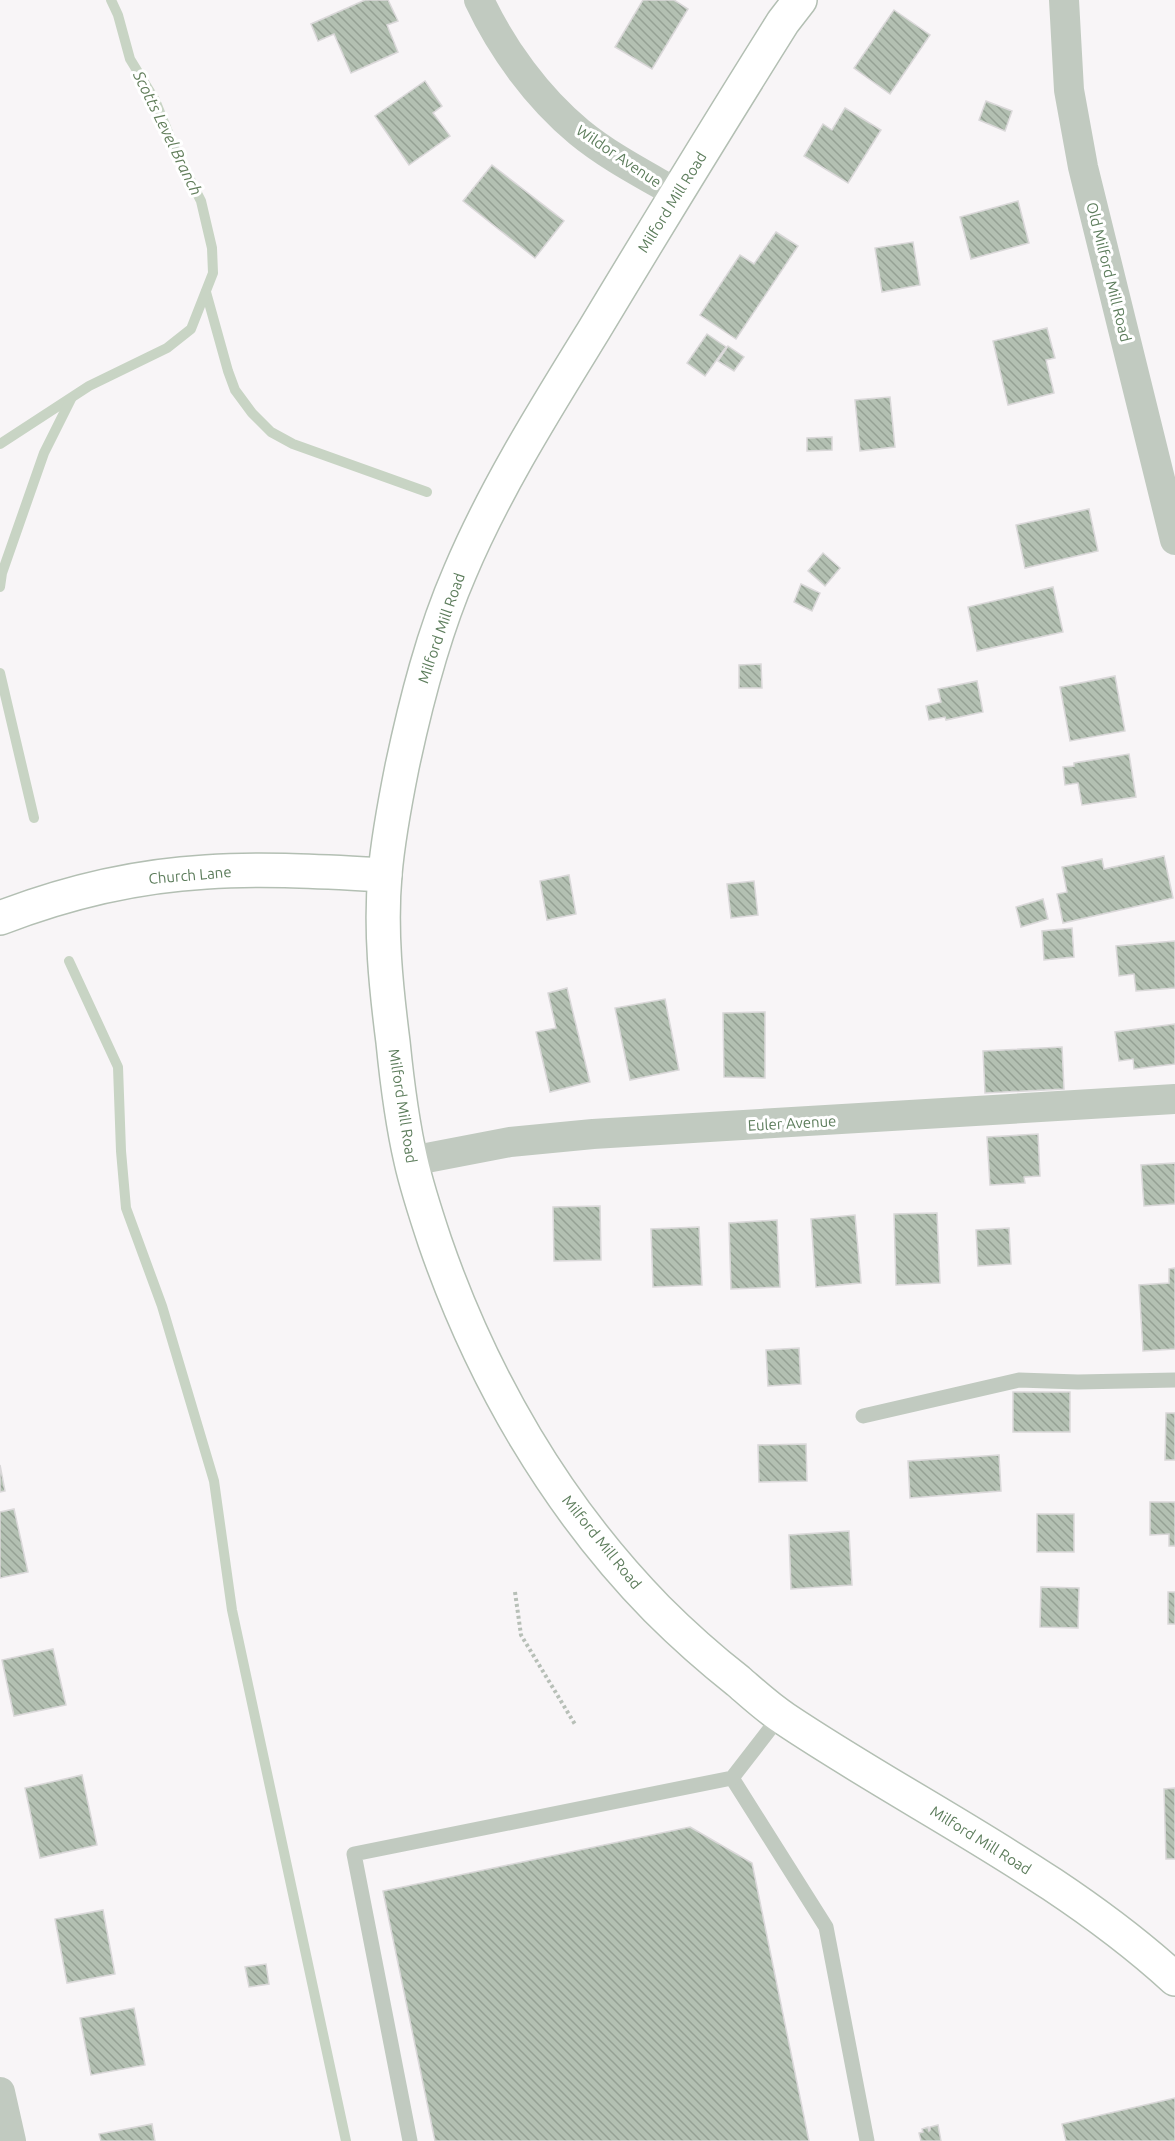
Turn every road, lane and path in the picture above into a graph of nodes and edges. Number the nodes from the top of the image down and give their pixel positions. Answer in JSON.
{"nodes":[{"id":1,"x":479,"y":0,"type":"edge"},
{"id":2,"x":800,"y":0,"type":"edge"},
{"id":3,"x":1064,"y":0,"type":"edge"},
{"id":4,"x":676,"y":193,"type":"junction"},
{"id":5,"x":1175,"y":540,"type":"edge"},
{"id":6,"x":385,"y":875,"type":"junction"},
{"id":7,"x":0,"y":918,"type":"edge"},
{"id":8,"x":1175,"y":1099,"type":"edge"},
{"id":9,"x":411,"y":1161,"type":"junction"},
{"id":10,"x":1175,"y":1380,"type":"edge"},
{"id":11,"x":863,"y":1416,"type":"dead end"},
{"id":12,"x":515,"y":1592,"type":"dead end"},
{"id":13,"x":780,"y":1716,"type":"junction"},
{"id":14,"x":576,"y":1725,"type":"dead end"},
{"id":15,"x":732,"y":1778,"type":"junction"},
{"id":16,"x":1175,"y":1978,"type":"edge"},
{"id":17,"x":0,"y":2092,"type":"edge"},
{"id":18,"x":11,"y":2141,"type":"edge"},
{"id":19,"x":410,"y":2141,"type":"edge"},
{"id":20,"x":867,"y":2141,"type":"edge"}],
"edges":[{"from":1,"to":4,"type":"street","name":"Wildor Avenue"},
{"from":2,"to":4,"type":"main road","name":"Milford Mill Road"},
{"from":3,"to":5,"type":"street","name":"Old Milford Mill Road"},
{"from":4,"to":6,"type":"main road","name":"Milford Mill Road"},
{"from":6,"to":7,"type":"main road","name":"Church Lane"},
{"from":6,"to":9,"type":"main road","name":"Milford Mill Road"},
{"from":8,"to":9,"type":"street","name":"Euler Avenue"},
{"from":9,"to":13,"type":"main road","name":"Milford Mill Road"},
{"from":10,"to":11,"type":"lane"},
{"from":12,"to":14,"type":"path"},
{"from":13,"to":15,"type":"lane"},
{"from":13,"to":16,"type":"main road","name":"Milford Mill Road"},
{"from":15,"to":19,"type":"lane"},
{"from":15,"to":20,"type":"lane"},
{"from":17,"to":18,"type":"street"}]}
